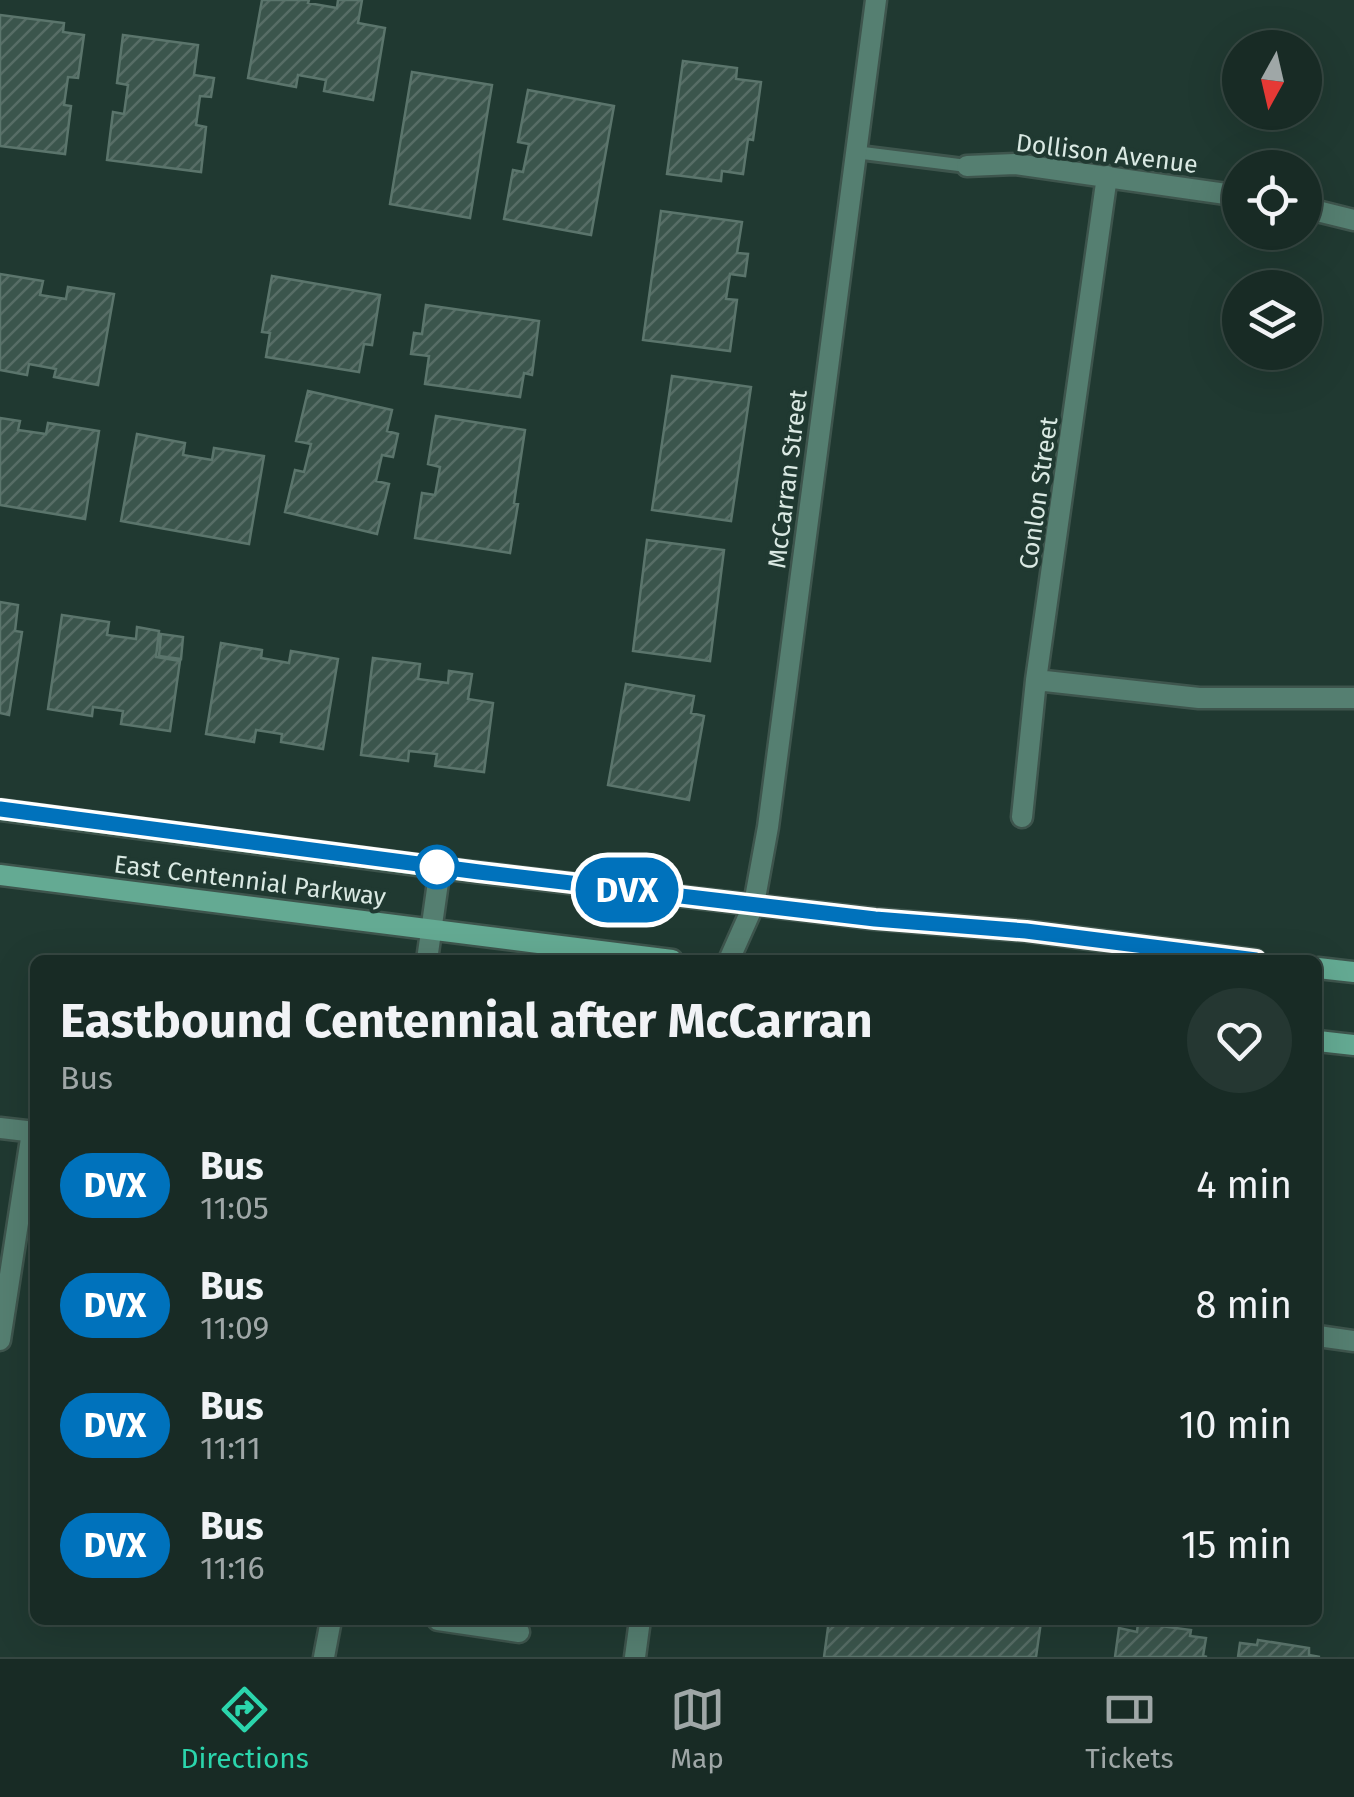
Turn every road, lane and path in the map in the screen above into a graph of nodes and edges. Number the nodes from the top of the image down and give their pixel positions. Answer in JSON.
{"nodes":[{"id":1,"x":876,"y":0,"type":"edge"},
{"id":2,"x":855,"y":152,"type":"junction"},
{"id":3,"x":967,"y":166,"type":"joint"},
{"id":4,"x":1107,"y":176,"type":"junction"},
{"id":5,"x":1222,"y":193,"type":"edge"},
{"id":6,"x":1322,"y":212,"type":"edge"},
{"id":7,"x":1354,"y":220,"type":"edge"},
{"id":8,"x":1036,"y":680,"type":"junction"},
{"id":9,"x":1354,"y":698,"type":"edge"},
{"id":10,"x":0,"y":810,"type":"edge"},
{"id":11,"x":1022,"y":817,"type":"dead end"},
{"id":12,"x":440,"y":868,"type":"junction"},
{"id":13,"x":0,"y":874,"type":"edge"},
{"id":14,"x":754,"y":904,"type":"junction"},
{"id":15,"x":432,"y":928,"type":"junction"},
{"id":16,"x":428,"y":955,"type":"edge"},
{"id":17,"x":634,"y":955,"type":"edge"},
{"id":18,"x":731,"y":955,"type":"edge"},
{"id":19,"x":1216,"y":955,"type":"edge"},
{"id":20,"x":1322,"y":968,"type":"edge"},
{"id":21,"x":1354,"y":972,"type":"edge"},
{"id":22,"x":1322,"y":1041,"type":"edge"},
{"id":23,"x":1354,"y":1045,"type":"edge"},
{"id":24,"x":0,"y":1128,"type":"edge"},
{"id":25,"x":30,"y":1132,"type":"edge"},
{"id":26,"x":30,"y":1156,"type":"edge"},
{"id":27,"x":1322,"y":1337,"type":"edge"},
{"id":28,"x":0,"y":1340,"type":"edge"},
{"id":29,"x":1354,"y":1341,"type":"edge"},
{"id":30,"x":330,"y":1625,"type":"edge"},
{"id":31,"x":472,"y":1625,"type":"edge"},
{"id":32,"x":639,"y":1625,"type":"edge"},
{"id":33,"x":520,"y":1632,"type":"dead end"},
{"id":34,"x":324,"y":1657,"type":"edge"},
{"id":35,"x":635,"y":1657,"type":"edge"}],
"edges":[{"from":1,"to":2,"type":"street","name":"McCarran Street"},
{"from":2,"to":3,"type":"lane"},
{"from":2,"to":14,"type":"street","name":"McCarran Street"},
{"from":3,"to":4,"type":"street","name":"Dollison Avenue"},
{"from":4,"to":5,"type":"street","name":"Dollison Avenue"},
{"from":4,"to":8,"type":"street","name":"Conlon Street"},
{"from":6,"to":7,"type":"street"},
{"from":8,"to":9,"type":"street"},
{"from":8,"to":11,"type":"street","name":"Conlon Street"},
{"from":10,"to":12,"type":"main road","name":"East Centennial Parkway"},
{"from":12,"to":14,"type":"main road","name":"East Centennial Parkway"},
{"from":12,"to":15,"type":"street"},
{"from":13,"to":15,"type":"main road","name":"East Centennial Parkway"},
{"from":14,"to":18,"type":"street","name":"McCarran Street"},
{"from":14,"to":19,"type":"main road","name":"East Centennial Parkway"},
{"from":15,"to":16,"type":"street"},
{"from":15,"to":17,"type":"main road","name":"East Centennial Parkway"},
{"from":20,"to":21,"type":"main road"},
{"from":22,"to":23,"type":"main road"},
{"from":24,"to":25,"type":"street"},
{"from":26,"to":28,"type":"street"},
{"from":27,"to":29,"type":"street"},
{"from":30,"to":34,"type":"street"},
{"from":31,"to":33,"type":"street"},
{"from":32,"to":35,"type":"street"}]}
